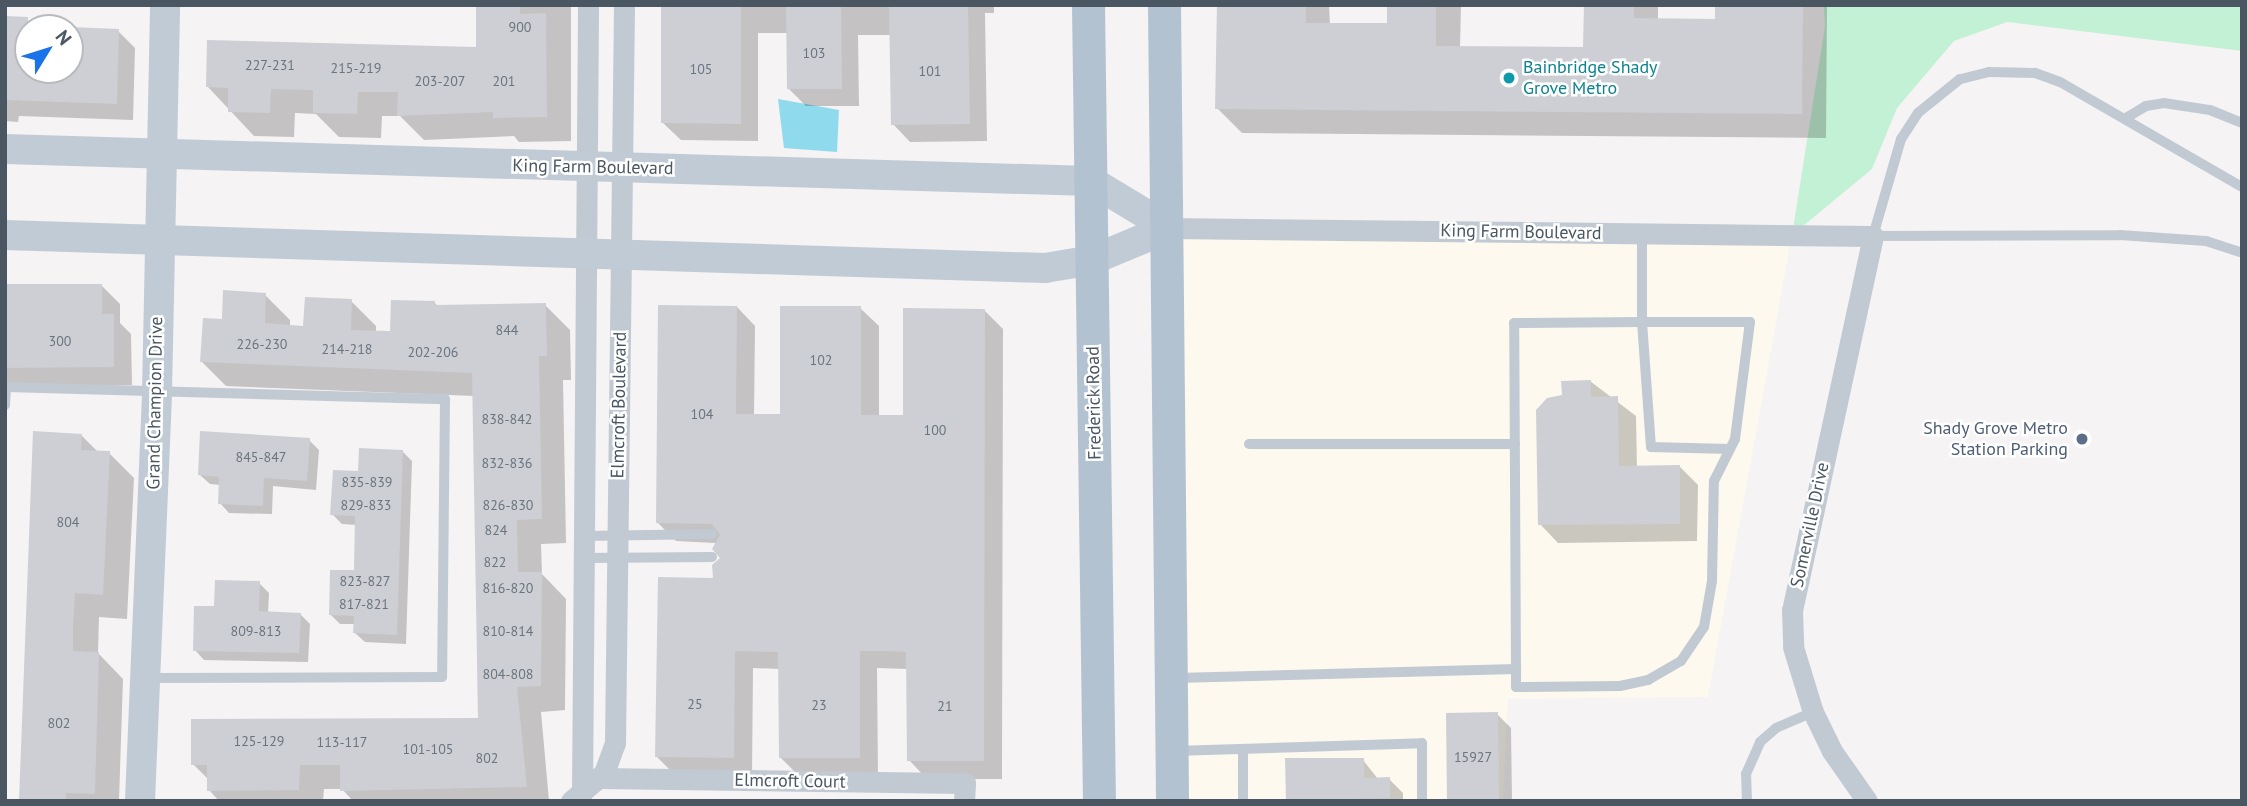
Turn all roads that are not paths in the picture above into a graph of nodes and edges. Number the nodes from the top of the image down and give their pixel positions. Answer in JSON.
{"nodes":[{"id":1,"x":165,"y":5,"type":"edge"},
{"id":2,"x":588,"y":5,"type":"edge"},
{"id":3,"x":624,"y":5,"type":"edge"},
{"id":4,"x":1088,"y":5,"type":"edge"},
{"id":5,"x":1164,"y":5,"type":"edge"},
{"id":6,"x":2126,"y":118,"type":"junction"},
{"id":7,"x":2242,"y":123,"type":"edge"},
{"id":8,"x":5,"y":149,"type":"edge"},
{"id":9,"x":161,"y":153,"type":"junction"},
{"id":10,"x":587,"y":167,"type":"junction"},
{"id":11,"x":623,"y":167,"type":"junction"},
{"id":12,"x":1091,"y":181,"type":"junction"},
{"id":13,"x":2242,"y":187,"type":"edge"},
{"id":14,"x":1169,"y":228,"type":"junction"},
{"id":15,"x":1642,"y":233,"type":"junction"},
{"id":16,"x":5,"y":235,"type":"edge"},
{"id":17,"x":1872,"y":236,"type":"junction"},
{"id":18,"x":158,"y":240,"type":"junction"},
{"id":19,"x":2242,"y":253,"type":"edge"},
{"id":20,"x":585,"y":254,"type":"junction"},
{"id":21,"x":621,"y":254,"type":"junction"},
{"id":22,"x":1093,"y":260,"type":"junction"},
{"id":23,"x":1642,"y":322,"type":"junction"},
{"id":24,"x":157,"y":392,"type":"junction"},
{"id":25,"x":5,"y":405,"type":"edge"},
{"id":26,"x":1248,"y":444,"type":"dead end"},
{"id":27,"x":1515,"y":444,"type":"junction"},
{"id":28,"x":1730,"y":449,"type":"junction"},
{"id":29,"x":712,"y":534,"type":"dead end"},
{"id":30,"x":585,"y":536,"type":"junction"},
{"id":31,"x":618,"y":536,"type":"junction"},
{"id":32,"x":712,"y":557,"type":"dead end"},
{"id":33,"x":585,"y":558,"type":"junction"},
{"id":34,"x":617,"y":558,"type":"junction"},
{"id":35,"x":1516,"y":669,"type":"junction"},
{"id":36,"x":146,"y":678,"type":"junction"},
{"id":37,"x":1169,"y":678,"type":"junction"},
{"id":38,"x":1813,"y":712,"type":"junction"},
{"id":39,"x":1243,"y":749,"type":"junction"},
{"id":40,"x":1171,"y":751,"type":"junction"},
{"id":41,"x":598,"y":778,"type":"junction"},
{"id":42,"x":965,"y":792,"type":"edge"},
{"id":43,"x":576,"y":797,"type":"edge"},
{"id":44,"x":140,"y":801,"type":"edge"},
{"id":45,"x":1099,"y":801,"type":"edge"},
{"id":46,"x":1172,"y":801,"type":"edge"},
{"id":47,"x":1243,"y":801,"type":"edge"},
{"id":48,"x":1422,"y":801,"type":"edge"},
{"id":49,"x":1747,"y":801,"type":"edge"},
{"id":50,"x":1867,"y":801,"type":"edge"}],
"edges":[{"from":1,"to":9,"type":"street","name":"Grand Champion Drive"},
{"from":2,"to":10,"type":"street","name":"Elmcroft Boulevard"},
{"from":3,"to":11,"type":"street","name":"Elmcroft Boulevard"},
{"from":4,"to":12,"type":"main road","name":"Frederick Road"},
{"from":5,"to":14,"type":"main road"},
{"from":6,"to":7,"type":"lane"},
{"from":6,"to":13,"type":"lane"},
{"from":6,"to":17,"type":"lane"},
{"from":8,"to":9,"type":"street","name":"King Farm Boulevard"},
{"from":9,"to":10,"type":"street","name":"King Farm Boulevard"},
{"from":9,"to":18,"type":"street","name":"Grand Champion Drive"},
{"from":10,"to":11,"type":"street","name":"King Farm Boulevard"},
{"from":10,"to":20,"type":"street","name":"Elmcroft Boulevard"},
{"from":11,"to":12,"type":"street","name":"King Farm Boulevard"},
{"from":11,"to":21,"type":"street","name":"Elmcroft Boulevard"},
{"from":12,"to":14,"type":"street","name":"King Farm Boulevard"},
{"from":12,"to":22,"type":"main road","name":"Frederick Road"},
{"from":14,"to":15,"type":"street","name":"King Farm Boulevard"},
{"from":14,"to":22,"type":"street","name":"King Farm Boulevard"},
{"from":14,"to":37,"type":"main road"},
{"from":15,"to":17,"type":"street","name":"King Farm Boulevard"},
{"from":15,"to":23,"type":"lane"},
{"from":16,"to":18,"type":"street","name":"King Farm Boulevard"},
{"from":17,"to":19,"type":"lane"},
{"from":17,"to":38,"type":"street","name":"Somerville Drive"},
{"from":18,"to":20,"type":"street","name":"King Farm Boulevard"},
{"from":18,"to":24,"type":"street","name":"Grand Champion Drive"},
{"from":20,"to":21,"type":"street","name":"King Farm Boulevard"},
{"from":20,"to":30,"type":"street","name":"Elmcroft Boulevard"},
{"from":21,"to":22,"type":"street","name":"King Farm Boulevard"},
{"from":21,"to":31,"type":"street","name":"Elmcroft Boulevard"},
{"from":22,"to":45,"type":"main road","name":"Frederick Road"},
{"from":23,"to":27,"type":"lane"},
{"from":23,"to":28,"type":"lane"},
{"from":23,"to":28,"type":"lane"},
{"from":24,"to":25,"type":"lane"},
{"from":24,"to":36,"type":"street","name":"Grand Champion Drive"},
{"from":24,"to":36,"type":"lane"},
{"from":26,"to":27,"type":"lane"},
{"from":27,"to":35,"type":"lane"},
{"from":28,"to":35,"type":"lane"},
{"from":29,"to":31,"type":"lane"},
{"from":30,"to":31,"type":"lane"},
{"from":30,"to":33,"type":"street","name":"Elmcroft Boulevard"},
{"from":31,"to":34,"type":"street","name":"Elmcroft Boulevard"},
{"from":32,"to":34,"type":"lane"},
{"from":33,"to":34,"type":"lane"},
{"from":33,"to":43,"type":"street","name":"Elmcroft Boulevard"},
{"from":34,"to":41,"type":"street","name":"Elmcroft Boulevard"},
{"from":35,"to":37,"type":"lane"},
{"from":36,"to":44,"type":"street","name":"Grand Champion Drive"},
{"from":37,"to":40,"type":"main road"},
{"from":38,"to":49,"type":"lane"},
{"from":38,"to":50,"type":"street","name":"Somerville Drive"},
{"from":39,"to":40,"type":"lane"},
{"from":39,"to":47,"type":"lane"},
{"from":39,"to":48,"type":"lane"},
{"from":40,"to":46,"type":"main road"},
{"from":41,"to":42,"type":"street","name":"Elmcroft Court"},
{"from":41,"to":43,"type":"street","name":"Elmcroft Boulevard"}]}
